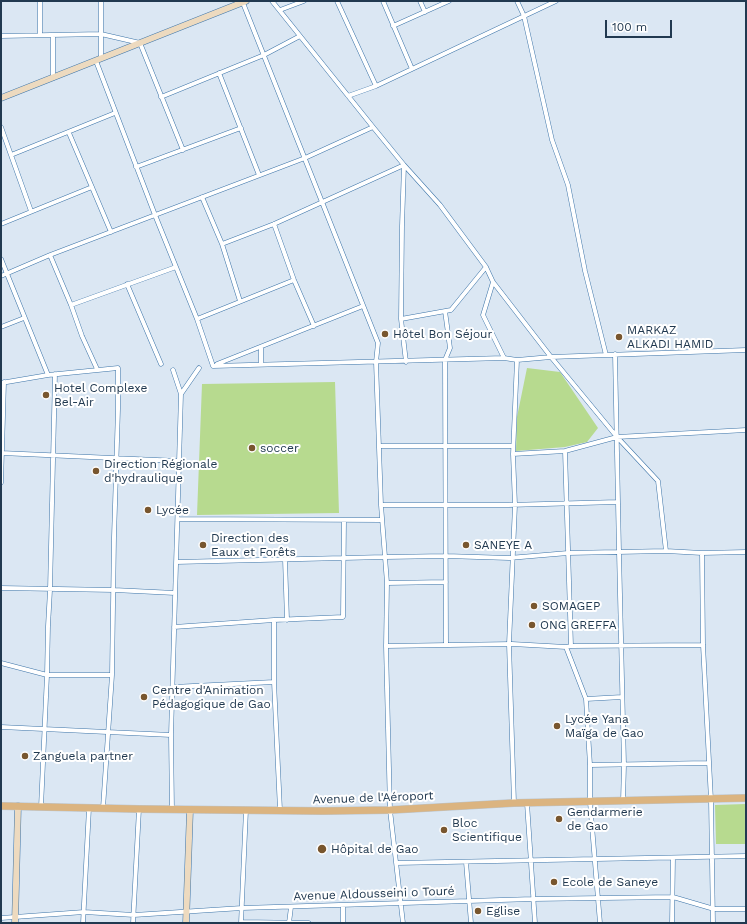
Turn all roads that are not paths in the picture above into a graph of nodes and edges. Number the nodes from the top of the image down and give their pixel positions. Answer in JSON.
{"nodes":[{"id":1,"x":40,"y":1,"type":"edge"},
{"id":2,"x":101,"y":1,"type":"edge"},
{"id":3,"x":272,"y":1,"type":"edge"},
{"id":4,"x":296,"y":1,"type":"edge"},
{"id":5,"x":304,"y":1,"type":"edge"},
{"id":6,"x":337,"y":1,"type":"edge"},
{"id":7,"x":383,"y":1,"type":"edge"},
{"id":8,"x":420,"y":1,"type":"edge"},
{"id":9,"x":450,"y":1,"type":"edge"},
{"id":10,"x":517,"y":1,"type":"edge"},
{"id":11,"x":556,"y":1,"type":"edge"},
{"id":12,"x":245,"y":2,"type":"edge"},
{"id":13,"x":292,"y":6,"type":"junction"},
{"id":14,"x":280,"y":10,"type":"junction"},
{"id":15,"x":425,"y":12,"type":"junction"},
{"id":16,"x":524,"y":16,"type":"junction"},
{"id":17,"x":394,"y":26,"type":"junction"},
{"id":18,"x":101,"y":34,"type":"junction"},
{"id":19,"x":40,"y":35,"type":"junction"},
{"id":20,"x":53,"y":35,"type":"junction"},
{"id":21,"x":1,"y":36,"type":"edge"},
{"id":22,"x":300,"y":36,"type":"junction"},
{"id":23,"x":140,"y":43,"type":"junction"},
{"id":24,"x":264,"y":55,"type":"junction"},
{"id":25,"x":99,"y":60,"type":"junction"},
{"id":26,"x":412,"y":69,"type":"junction"},
{"id":27,"x":219,"y":73,"type":"junction"},
{"id":28,"x":53,"y":78,"type":"junction"},
{"id":29,"x":376,"y":86,"type":"junction"},
{"id":30,"x":348,"y":96,"type":"junction"},
{"id":31,"x":161,"y":97,"type":"junction"},
{"id":32,"x":1,"y":98,"type":"edge"},
{"id":33,"x":115,"y":113,"type":"junction"},
{"id":34,"x":1,"y":127,"type":"edge"},
{"id":35,"x":372,"y":127,"type":"junction"},
{"id":36,"x":241,"y":128,"type":"junction"},
{"id":37,"x":69,"y":133,"type":"junction"},
{"id":38,"x":182,"y":150,"type":"junction"},
{"id":39,"x":11,"y":155,"type":"junction"},
{"id":40,"x":305,"y":158,"type":"junction"},
{"id":41,"x":404,"y":165,"type":"junction"},
{"id":42,"x":136,"y":167,"type":"junction"},
{"id":43,"x":259,"y":175,"type":"junction"},
{"id":44,"x":92,"y":187,"type":"junction"},
{"id":45,"x":202,"y":197,"type":"junction"},
{"id":46,"x":322,"y":202,"type":"junction"},
{"id":47,"x":31,"y":211,"type":"junction"},
{"id":48,"x":155,"y":215,"type":"junction"},
{"id":49,"x":1,"y":224,"type":"edge"},
{"id":50,"x":274,"y":224,"type":"junction"},
{"id":51,"x":111,"y":232,"type":"junction"},
{"id":52,"x":222,"y":244,"type":"junction"},
{"id":53,"x":50,"y":255,"type":"junction"},
{"id":54,"x":1,"y":259,"type":"edge"},
{"id":55,"x":176,"y":267,"type":"junction"},
{"id":56,"x":486,"y":267,"type":"junction"},
{"id":57,"x":7,"y":274,"type":"junction"},
{"id":58,"x":1,"y":276,"type":"edge"},
{"id":59,"x":294,"y":280,"type":"junction"},
{"id":60,"x":493,"y":282,"type":"junction"},
{"id":61,"x":128,"y":284,"type":"junction"},
{"id":62,"x":240,"y":301,"type":"junction"},
{"id":63,"x":71,"y":305,"type":"junction"},
{"id":64,"x":363,"y":306,"type":"junction"},
{"id":65,"x":445,"y":311,"type":"junction"},
{"id":66,"x":24,"y":318,"type":"junction"},
{"id":67,"x":197,"y":319,"type":"junction"},
{"id":68,"x":401,"y":319,"type":"junction"},
{"id":69,"x":314,"y":326,"type":"junction"},
{"id":70,"x":1,"y":327,"type":"edge"},
{"id":71,"x":260,"y":348,"type":"junction"},
{"id":72,"x":746,"y":350,"type":"edge"},
{"id":73,"x":615,"y":354,"type":"junction"},
{"id":74,"x":606,"y":355,"type":"junction"},
{"id":75,"x":551,"y":357,"type":"junction"},
{"id":76,"x":504,"y":358,"type":"junction"},
{"id":77,"x":445,"y":360,"type":"junction"},
{"id":78,"x":517,"y":360,"type":"junction"},
{"id":79,"x":376,"y":362,"type":"junction"},
{"id":80,"x":406,"y":362,"type":"junction"},
{"id":81,"x":162,"y":364,"type":"dead end"},
{"id":82,"x":261,"y":364,"type":"junction"},
{"id":83,"x":213,"y":366,"type":"junction"},
{"id":84,"x":200,"y":368,"type":"dead end"},
{"id":85,"x":97,"y":369,"type":"junction"},
{"id":86,"x":173,"y":370,"type":"dead end"},
{"id":87,"x":55,"y":374,"type":"junction"},
{"id":88,"x":48,"y":375,"type":"junction"},
{"id":89,"x":2,"y":383,"type":"edge"},
{"id":90,"x":180,"y":394,"type":"junction"},
{"id":91,"x":746,"y":430,"type":"edge"},
{"id":92,"x":617,"y":437,"type":"junction"},
{"id":93,"x":445,"y":445,"type":"junction"},
{"id":94,"x":379,"y":446,"type":"junction"},
{"id":95,"x":513,"y":446,"type":"junction"},
{"id":96,"x":565,"y":451,"type":"junction"},
{"id":97,"x":1,"y":453,"type":"edge"},
{"id":98,"x":513,"y":454,"type":"junction"},
{"id":99,"x":53,"y":455,"type":"junction"},
{"id":100,"x":117,"y":457,"type":"junction"},
{"id":101,"x":179,"y":461,"type":"junction"},
{"id":102,"x":1,"y":483,"type":"edge"},
{"id":103,"x":618,"y":502,"type":"junction"},
{"id":104,"x":566,"y":503,"type":"junction"},
{"id":105,"x":445,"y":504,"type":"junction"},
{"id":106,"x":381,"y":505,"type":"junction"},
{"id":107,"x":515,"y":505,"type":"junction"},
{"id":108,"x":178,"y":519,"type":"junction"},
{"id":109,"x":344,"y":520,"type":"junction"},
{"id":110,"x":382,"y":520,"type":"junction"},
{"id":111,"x":666,"y":551,"type":"junction"},
{"id":112,"x":619,"y":552,"type":"junction"},
{"id":113,"x":746,"y":552,"type":"edge"},
{"id":114,"x":568,"y":553,"type":"junction"},
{"id":115,"x":702,"y":553,"type":"junction"},
{"id":116,"x":446,"y":556,"type":"junction"},
{"id":117,"x":343,"y":557,"type":"junction"},
{"id":118,"x":385,"y":557,"type":"junction"},
{"id":119,"x":512,"y":557,"type":"junction"},
{"id":120,"x":285,"y":559,"type":"junction"},
{"id":121,"x":176,"y":562,"type":"junction"},
{"id":122,"x":446,"y":582,"type":"junction"},
{"id":123,"x":387,"y":583,"type":"junction"},
{"id":124,"x":1,"y":588,"type":"edge"},
{"id":125,"x":50,"y":590,"type":"junction"},
{"id":126,"x":114,"y":590,"type":"junction"},
{"id":127,"x":175,"y":593,"type":"junction"},
{"id":128,"x":274,"y":620,"type":"junction"},
{"id":129,"x":287,"y":620,"type":"junction"},
{"id":130,"x":174,"y":627,"type":"junction"},
{"id":131,"x":509,"y":644,"type":"junction"},
{"id":132,"x":446,"y":645,"type":"junction"},
{"id":133,"x":703,"y":645,"type":"junction"},
{"id":134,"x":386,"y":646,"type":"junction"},
{"id":135,"x":622,"y":646,"type":"junction"},
{"id":136,"x":569,"y":647,"type":"junction"},
{"id":137,"x":1,"y":663,"type":"edge"},
{"id":138,"x":47,"y":675,"type":"junction"},
{"id":139,"x":112,"y":676,"type":"junction"},
{"id":140,"x":274,"y":682,"type":"junction"},
{"id":141,"x":173,"y":687,"type":"junction"},
{"id":142,"x":622,"y":697,"type":"junction"},
{"id":143,"x":586,"y":699,"type":"junction"},
{"id":144,"x":1,"y":727,"type":"edge"},
{"id":145,"x":44,"y":729,"type":"junction"},
{"id":146,"x":107,"y":732,"type":"junction"},
{"id":147,"x":171,"y":735,"type":"junction"},
{"id":148,"x":708,"y":763,"type":"junction"},
{"id":149,"x":624,"y":764,"type":"junction"},
{"id":150,"x":590,"y":765,"type":"junction"},
{"id":151,"x":746,"y":798,"type":"edge"},
{"id":152,"x":711,"y":800,"type":"junction"},
{"id":153,"x":623,"y":801,"type":"junction"},
{"id":154,"x":590,"y":802,"type":"junction"},
{"id":155,"x":514,"y":803,"type":"junction"},
{"id":156,"x":527,"y":803,"type":"junction"},
{"id":157,"x":1,"y":806,"type":"edge"},
{"id":158,"x":18,"y":806,"type":"junction"},
{"id":159,"x":41,"y":807,"type":"junction"},
{"id":160,"x":89,"y":808,"type":"junction"},
{"id":161,"x":103,"y":808,"type":"junction"},
{"id":162,"x":139,"y":810,"type":"junction"},
{"id":163,"x":172,"y":810,"type":"junction"},
{"id":164,"x":190,"y":810,"type":"junction"},
{"id":165,"x":246,"y":810,"type":"junction"},
{"id":166,"x":280,"y":810,"type":"junction"},
{"id":167,"x":390,"y":810,"type":"junction"},
{"id":168,"x":712,"y":856,"type":"junction"},
{"id":169,"x":746,"y":856,"type":"edge"},
{"id":170,"x":673,"y":858,"type":"junction"},
{"id":171,"x":594,"y":859,"type":"junction"},
{"id":172,"x":531,"y":860,"type":"junction"},
{"id":173,"x":466,"y":862,"type":"junction"},
{"id":174,"x":396,"y":863,"type":"junction"},
{"id":175,"x":673,"y":898,"type":"junction"},
{"id":176,"x":533,"y":899,"type":"junction"},
{"id":177,"x":598,"y":899,"type":"junction"},
{"id":178,"x":469,"y":900,"type":"junction"},
{"id":179,"x":400,"y":904,"type":"junction"},
{"id":180,"x":343,"y":905,"type":"junction"},
{"id":181,"x":291,"y":907,"type":"junction"},
{"id":182,"x":242,"y":908,"type":"junction"},
{"id":183,"x":714,"y":909,"type":"junction"},
{"id":184,"x":746,"y":909,"type":"edge"},
{"id":185,"x":84,"y":912,"type":"junction"},
{"id":186,"x":186,"y":912,"type":"junction"},
{"id":187,"x":134,"y":915,"type":"junction"},
{"id":188,"x":1,"y":918,"type":"edge"},
{"id":189,"x":15,"y":920,"type":"edge"},
{"id":190,"x":83,"y":923,"type":"edge"},
{"id":191,"x":134,"y":923,"type":"edge"},
{"id":192,"x":186,"y":923,"type":"edge"},
{"id":193,"x":241,"y":923,"type":"edge"},
{"id":194,"x":289,"y":923,"type":"edge"},
{"id":195,"x":309,"y":923,"type":"edge"},
{"id":196,"x":343,"y":923,"type":"edge"},
{"id":197,"x":403,"y":923,"type":"edge"},
{"id":198,"x":471,"y":923,"type":"edge"},
{"id":199,"x":535,"y":923,"type":"edge"},
{"id":200,"x":600,"y":923,"type":"edge"},
{"id":201,"x":672,"y":923,"type":"edge"},
{"id":202,"x":713,"y":923,"type":"edge"}],
"edges":[{"from":1,"to":19,"type":"street"},
{"from":2,"to":18,"type":"street"},
{"from":3,"to":14,"type":"street"},
{"from":4,"to":13,"type":"street"},
{"from":5,"to":13,"type":"street"},
{"from":6,"to":29,"type":"street"},
{"from":7,"to":17,"type":"street"},
{"from":8,"to":15,"type":"street"},
{"from":9,"to":15,"type":"street"},
{"from":10,"to":16,"type":"street"},
{"from":11,"to":16,"type":"street"},
{"from":12,"to":23,"type":"street"},
{"from":12,"to":24,"type":"street"},
{"from":13,"to":14,"type":"street"},
{"from":14,"to":22,"type":"street"},
{"from":15,"to":17,"type":"street"},
{"from":16,"to":26,"type":"street"},
{"from":16,"to":74,"type":"street"},
{"from":17,"to":26,"type":"street"},
{"from":18,"to":20,"type":"street"},
{"from":18,"to":23,"type":"street"},
{"from":18,"to":25,"type":"street"},
{"from":19,"to":20,"type":"street"},
{"from":19,"to":21,"type":"street"},
{"from":20,"to":28,"type":"street"},
{"from":22,"to":24,"type":"street"},
{"from":22,"to":30,"type":"street"},
{"from":23,"to":25,"type":"street"},
{"from":23,"to":31,"type":"street"},
{"from":24,"to":27,"type":"street"},
{"from":24,"to":40,"type":"street"},
{"from":25,"to":28,"type":"street"},
{"from":25,"to":33,"type":"street"},
{"from":26,"to":29,"type":"street"},
{"from":27,"to":31,"type":"street"},
{"from":27,"to":36,"type":"street"},
{"from":28,"to":32,"type":"street"},
{"from":29,"to":30,"type":"street"},
{"from":30,"to":35,"type":"street"},
{"from":31,"to":38,"type":"street"},
{"from":33,"to":37,"type":"street"},
{"from":33,"to":42,"type":"street"},
{"from":34,"to":39,"type":"street"},
{"from":35,"to":40,"type":"street"},
{"from":35,"to":41,"type":"street"},
{"from":36,"to":38,"type":"street"},
{"from":36,"to":43,"type":"street"},
{"from":37,"to":39,"type":"street"},
{"from":37,"to":44,"type":"street"},
{"from":38,"to":42,"type":"street"},
{"from":39,"to":47,"type":"street"},
{"from":40,"to":43,"type":"street"},
{"from":40,"to":46,"type":"street"},
{"from":41,"to":46,"type":"street"},
{"from":41,"to":56,"type":"street"},
{"from":41,"to":68,"type":"street"},
{"from":42,"to":48,"type":"street"},
{"from":43,"to":45,"type":"street"},
{"from":44,"to":47,"type":"street"},
{"from":44,"to":51,"type":"street"},
{"from":45,"to":48,"type":"street"},
{"from":45,"to":52,"type":"street"},
{"from":46,"to":50,"type":"street"},
{"from":46,"to":64,"type":"street"},
{"from":47,"to":49,"type":"street"},
{"from":48,"to":51,"type":"street"},
{"from":48,"to":55,"type":"street"},
{"from":50,"to":52,"type":"street"},
{"from":50,"to":59,"type":"street"},
{"from":51,"to":53,"type":"street"},
{"from":52,"to":62,"type":"street"},
{"from":53,"to":57,"type":"street"},
{"from":53,"to":63,"type":"street"},
{"from":54,"to":57,"type":"street"},
{"from":55,"to":61,"type":"street"},
{"from":55,"to":67,"type":"street"},
{"from":56,"to":60,"type":"street"},
{"from":56,"to":65,"type":"street"},
{"from":57,"to":58,"type":"street"},
{"from":57,"to":66,"type":"street"},
{"from":59,"to":62,"type":"street"},
{"from":59,"to":69,"type":"street"},
{"from":60,"to":75,"type":"street"},
{"from":60,"to":76,"type":"street"},
{"from":61,"to":63,"type":"street"},
{"from":61,"to":81,"type":"street"},
{"from":62,"to":67,"type":"street"},
{"from":63,"to":85,"type":"street"},
{"from":64,"to":69,"type":"street"},
{"from":64,"to":79,"type":"street"},
{"from":65,"to":68,"type":"street"},
{"from":65,"to":77,"type":"street"},
{"from":66,"to":70,"type":"street"},
{"from":66,"to":88,"type":"street"},
{"from":67,"to":83,"type":"street"},
{"from":68,"to":80,"type":"street"},
{"from":69,"to":71,"type":"street"},
{"from":71,"to":82,"type":"street"},
{"from":71,"to":83,"type":"street"},
{"from":72,"to":73,"type":"street"},
{"from":73,"to":74,"type":"street"},
{"from":73,"to":92,"type":"street"},
{"from":74,"to":75,"type":"street"},
{"from":75,"to":78,"type":"street"},
{"from":75,"to":92,"type":"street"},
{"from":76,"to":77,"type":"street"},
{"from":76,"to":78,"type":"street"},
{"from":77,"to":80,"type":"street"},
{"from":77,"to":93,"type":"street"},
{"from":78,"to":95,"type":"street"},
{"from":79,"to":80,"type":"street"},
{"from":79,"to":82,"type":"street"},
{"from":79,"to":94,"type":"street"},
{"from":82,"to":83,"type":"street"},
{"from":84,"to":90,"type":"street"},
{"from":85,"to":87,"type":"street"},
{"from":85,"to":100,"type":"street"},
{"from":86,"to":90,"type":"street"},
{"from":87,"to":88,"type":"street"},
{"from":87,"to":99,"type":"street"},
{"from":88,"to":89,"type":"street"},
{"from":89,"to":97,"type":"street"},
{"from":90,"to":101,"type":"street"},
{"from":91,"to":92,"type":"street"},
{"from":92,"to":96,"type":"street"},
{"from":92,"to":103,"type":"street"},
{"from":92,"to":111,"type":"street"},
{"from":93,"to":94,"type":"street"},
{"from":93,"to":95,"type":"street"},
{"from":93,"to":105,"type":"street"},
{"from":94,"to":106,"type":"street"},
{"from":95,"to":98,"type":"street"},
{"from":96,"to":98,"type":"street"},
{"from":96,"to":104,"type":"street"},
{"from":97,"to":99,"type":"street"},
{"from":97,"to":102,"type":"street"},
{"from":98,"to":107,"type":"street"},
{"from":99,"to":100,"type":"street"},
{"from":99,"to":125,"type":"street"},
{"from":100,"to":101,"type":"street"},
{"from":100,"to":126,"type":"street"},
{"from":101,"to":108,"type":"street"},
{"from":103,"to":104,"type":"street"},
{"from":103,"to":112,"type":"street"},
{"from":104,"to":107,"type":"street"},
{"from":104,"to":114,"type":"street"},
{"from":105,"to":106,"type":"street"},
{"from":105,"to":107,"type":"street"},
{"from":105,"to":116,"type":"street"},
{"from":106,"to":110,"type":"street"},
{"from":107,"to":119,"type":"street"},
{"from":108,"to":109,"type":"street"},
{"from":108,"to":121,"type":"street"},
{"from":109,"to":110,"type":"street"},
{"from":109,"to":117,"type":"street"},
{"from":110,"to":118,"type":"street"},
{"from":111,"to":112,"type":"street"},
{"from":111,"to":115,"type":"street"},
{"from":112,"to":114,"type":"street"},
{"from":112,"to":135,"type":"street"},
{"from":113,"to":115,"type":"street"},
{"from":114,"to":119,"type":"street"},
{"from":114,"to":136,"type":"street"},
{"from":115,"to":133,"type":"street"},
{"from":116,"to":118,"type":"street"},
{"from":116,"to":119,"type":"street"},
{"from":116,"to":122,"type":"street"},
{"from":117,"to":118,"type":"street"},
{"from":117,"to":120,"type":"street"},
{"from":117,"to":129,"type":"street"},
{"from":118,"to":123,"type":"street"},
{"from":119,"to":131,"type":"street"},
{"from":120,"to":121,"type":"street"},
{"from":120,"to":129,"type":"street"},
{"from":121,"to":127,"type":"street"},
{"from":122,"to":123,"type":"street"},
{"from":122,"to":132,"type":"street"},
{"from":123,"to":134,"type":"street"},
{"from":124,"to":125,"type":"street"},
{"from":125,"to":126,"type":"street"},
{"from":125,"to":138,"type":"street"},
{"from":126,"to":127,"type":"street"},
{"from":126,"to":139,"type":"street"},
{"from":127,"to":130,"type":"street"},
{"from":128,"to":129,"type":"street"},
{"from":128,"to":130,"type":"street"},
{"from":128,"to":140,"type":"street"},
{"from":130,"to":141,"type":"street"},
{"from":131,"to":132,"type":"street"},
{"from":131,"to":136,"type":"street"},
{"from":131,"to":155,"type":"street"},
{"from":132,"to":134,"type":"street"},
{"from":133,"to":135,"type":"street"},
{"from":133,"to":148,"type":"street"},
{"from":134,"to":167,"type":"street"},
{"from":135,"to":136,"type":"street"},
{"from":135,"to":142,"type":"street"},
{"from":136,"to":143,"type":"street"},
{"from":137,"to":138,"type":"street"},
{"from":138,"to":139,"type":"street"},
{"from":138,"to":145,"type":"street"},
{"from":139,"to":146,"type":"street"},
{"from":140,"to":141,"type":"street"},
{"from":140,"to":166,"type":"street"},
{"from":141,"to":147,"type":"street"},
{"from":142,"to":143,"type":"street"},
{"from":142,"to":149,"type":"street"},
{"from":143,"to":150,"type":"street"},
{"from":144,"to":145,"type":"street"},
{"from":145,"to":146,"type":"street"},
{"from":145,"to":159,"type":"street"},
{"from":146,"to":147,"type":"street"},
{"from":146,"to":161,"type":"street"},
{"from":147,"to":163,"type":"street"},
{"from":148,"to":149,"type":"street"},
{"from":148,"to":152,"type":"street"},
{"from":149,"to":150,"type":"street"},
{"from":149,"to":153,"type":"street"},
{"from":150,"to":154,"type":"street"},
{"from":151,"to":152,"type":"main road","name":"Avenue de l'Aéroport"},
{"from":152,"to":153,"type":"main road","name":"Avenue de l'Aéroport"},
{"from":152,"to":168,"type":"street"},
{"from":153,"to":154,"type":"main road","name":"Avenue de l'Aéroport"},
{"from":154,"to":156,"type":"main road","name":"Avenue de l'Aéroport"},
{"from":154,"to":171,"type":"street"},
{"from":155,"to":156,"type":"main road","name":"Avenue de l'Aéroport"},
{"from":155,"to":167,"type":"main road","name":"Avenue de l'Aéroport"},
{"from":156,"to":172,"type":"street"},
{"from":157,"to":158,"type":"main road","name":"Avenue de l'Aéroport"},
{"from":158,"to":159,"type":"main road","name":"Avenue de l'Aéroport"},
{"from":158,"to":189,"type":"street"},
{"from":159,"to":160,"type":"main road","name":"Avenue de l'Aéroport"},
{"from":160,"to":161,"type":"main road","name":"Avenue de l'Aéroport"},
{"from":160,"to":185,"type":"street"},
{"from":161,"to":162,"type":"main road","name":"Avenue de l'Aéroport"},
{"from":162,"to":163,"type":"main road","name":"Avenue de l'Aéroport"},
{"from":162,"to":187,"type":"street"},
{"from":163,"to":164,"type":"main road","name":"Avenue de l'Aéroport"},
{"from":164,"to":165,"type":"main road","name":"Avenue de l'Aéroport"},
{"from":164,"to":186,"type":"street"},
{"from":165,"to":166,"type":"main road","name":"Avenue de l'Aéroport"},
{"from":165,"to":182,"type":"street"},
{"from":166,"to":167,"type":"main road","name":"Avenue de l'Aéroport"},
{"from":167,"to":174,"type":"street"},
{"from":168,"to":169,"type":"street"},
{"from":168,"to":170,"type":"street"},
{"from":168,"to":183,"type":"street"},
{"from":170,"to":171,"type":"street"},
{"from":170,"to":175,"type":"street"},
{"from":171,"to":172,"type":"street"},
{"from":171,"to":177,"type":"street"},
{"from":172,"to":173,"type":"street"},
{"from":172,"to":176,"type":"street"},
{"from":173,"to":174,"type":"street"},
{"from":173,"to":178,"type":"street"},
{"from":174,"to":179,"type":"street"},
{"from":175,"to":177,"type":"street","name":"Avenue Aldousseini o Touré"},
{"from":175,"to":183,"type":"street","name":"Avenue Aldousseini o Touré"},
{"from":175,"to":201,"type":"street"},
{"from":176,"to":177,"type":"street","name":"Avenue Aldousseini o Touré"},
{"from":176,"to":178,"type":"street","name":"Avenue Aldousseini o Touré"},
{"from":176,"to":199,"type":"street"},
{"from":177,"to":200,"type":"street"},
{"from":178,"to":179,"type":"street","name":"Avenue Aldousseini o Touré"},
{"from":178,"to":198,"type":"street"},
{"from":179,"to":180,"type":"street","name":"Avenue Aldousseini o Touré"},
{"from":179,"to":197,"type":"street"},
{"from":180,"to":181,"type":"street","name":"Avenue Aldousseini o Touré"},
{"from":180,"to":196,"type":"street"},
{"from":181,"to":182,"type":"street","name":"Avenue Aldousseini o Touré"},
{"from":181,"to":194,"type":"street"},
{"from":182,"to":186,"type":"street","name":"Avenue Aldousseini o Touré"},
{"from":182,"to":193,"type":"street"},
{"from":183,"to":184,"type":"street","name":"Avenue Aldousseini o Touré"},
{"from":183,"to":202,"type":"street"},
{"from":185,"to":187,"type":"street","name":"Avenue Aldousseini o Touré"},
{"from":185,"to":189,"type":"street","name":"Avenue Aldousseini o Touré"},
{"from":185,"to":190,"type":"street"},
{"from":186,"to":187,"type":"street","name":"Avenue Aldousseini o Touré"},
{"from":186,"to":192,"type":"street"},
{"from":187,"to":191,"type":"street"},
{"from":188,"to":189,"type":"street","name":"Avenue Aldousseini o Touré"},
{"from":193,"to":194,"type":"street"},
{"from":194,"to":195,"type":"street"}]}
